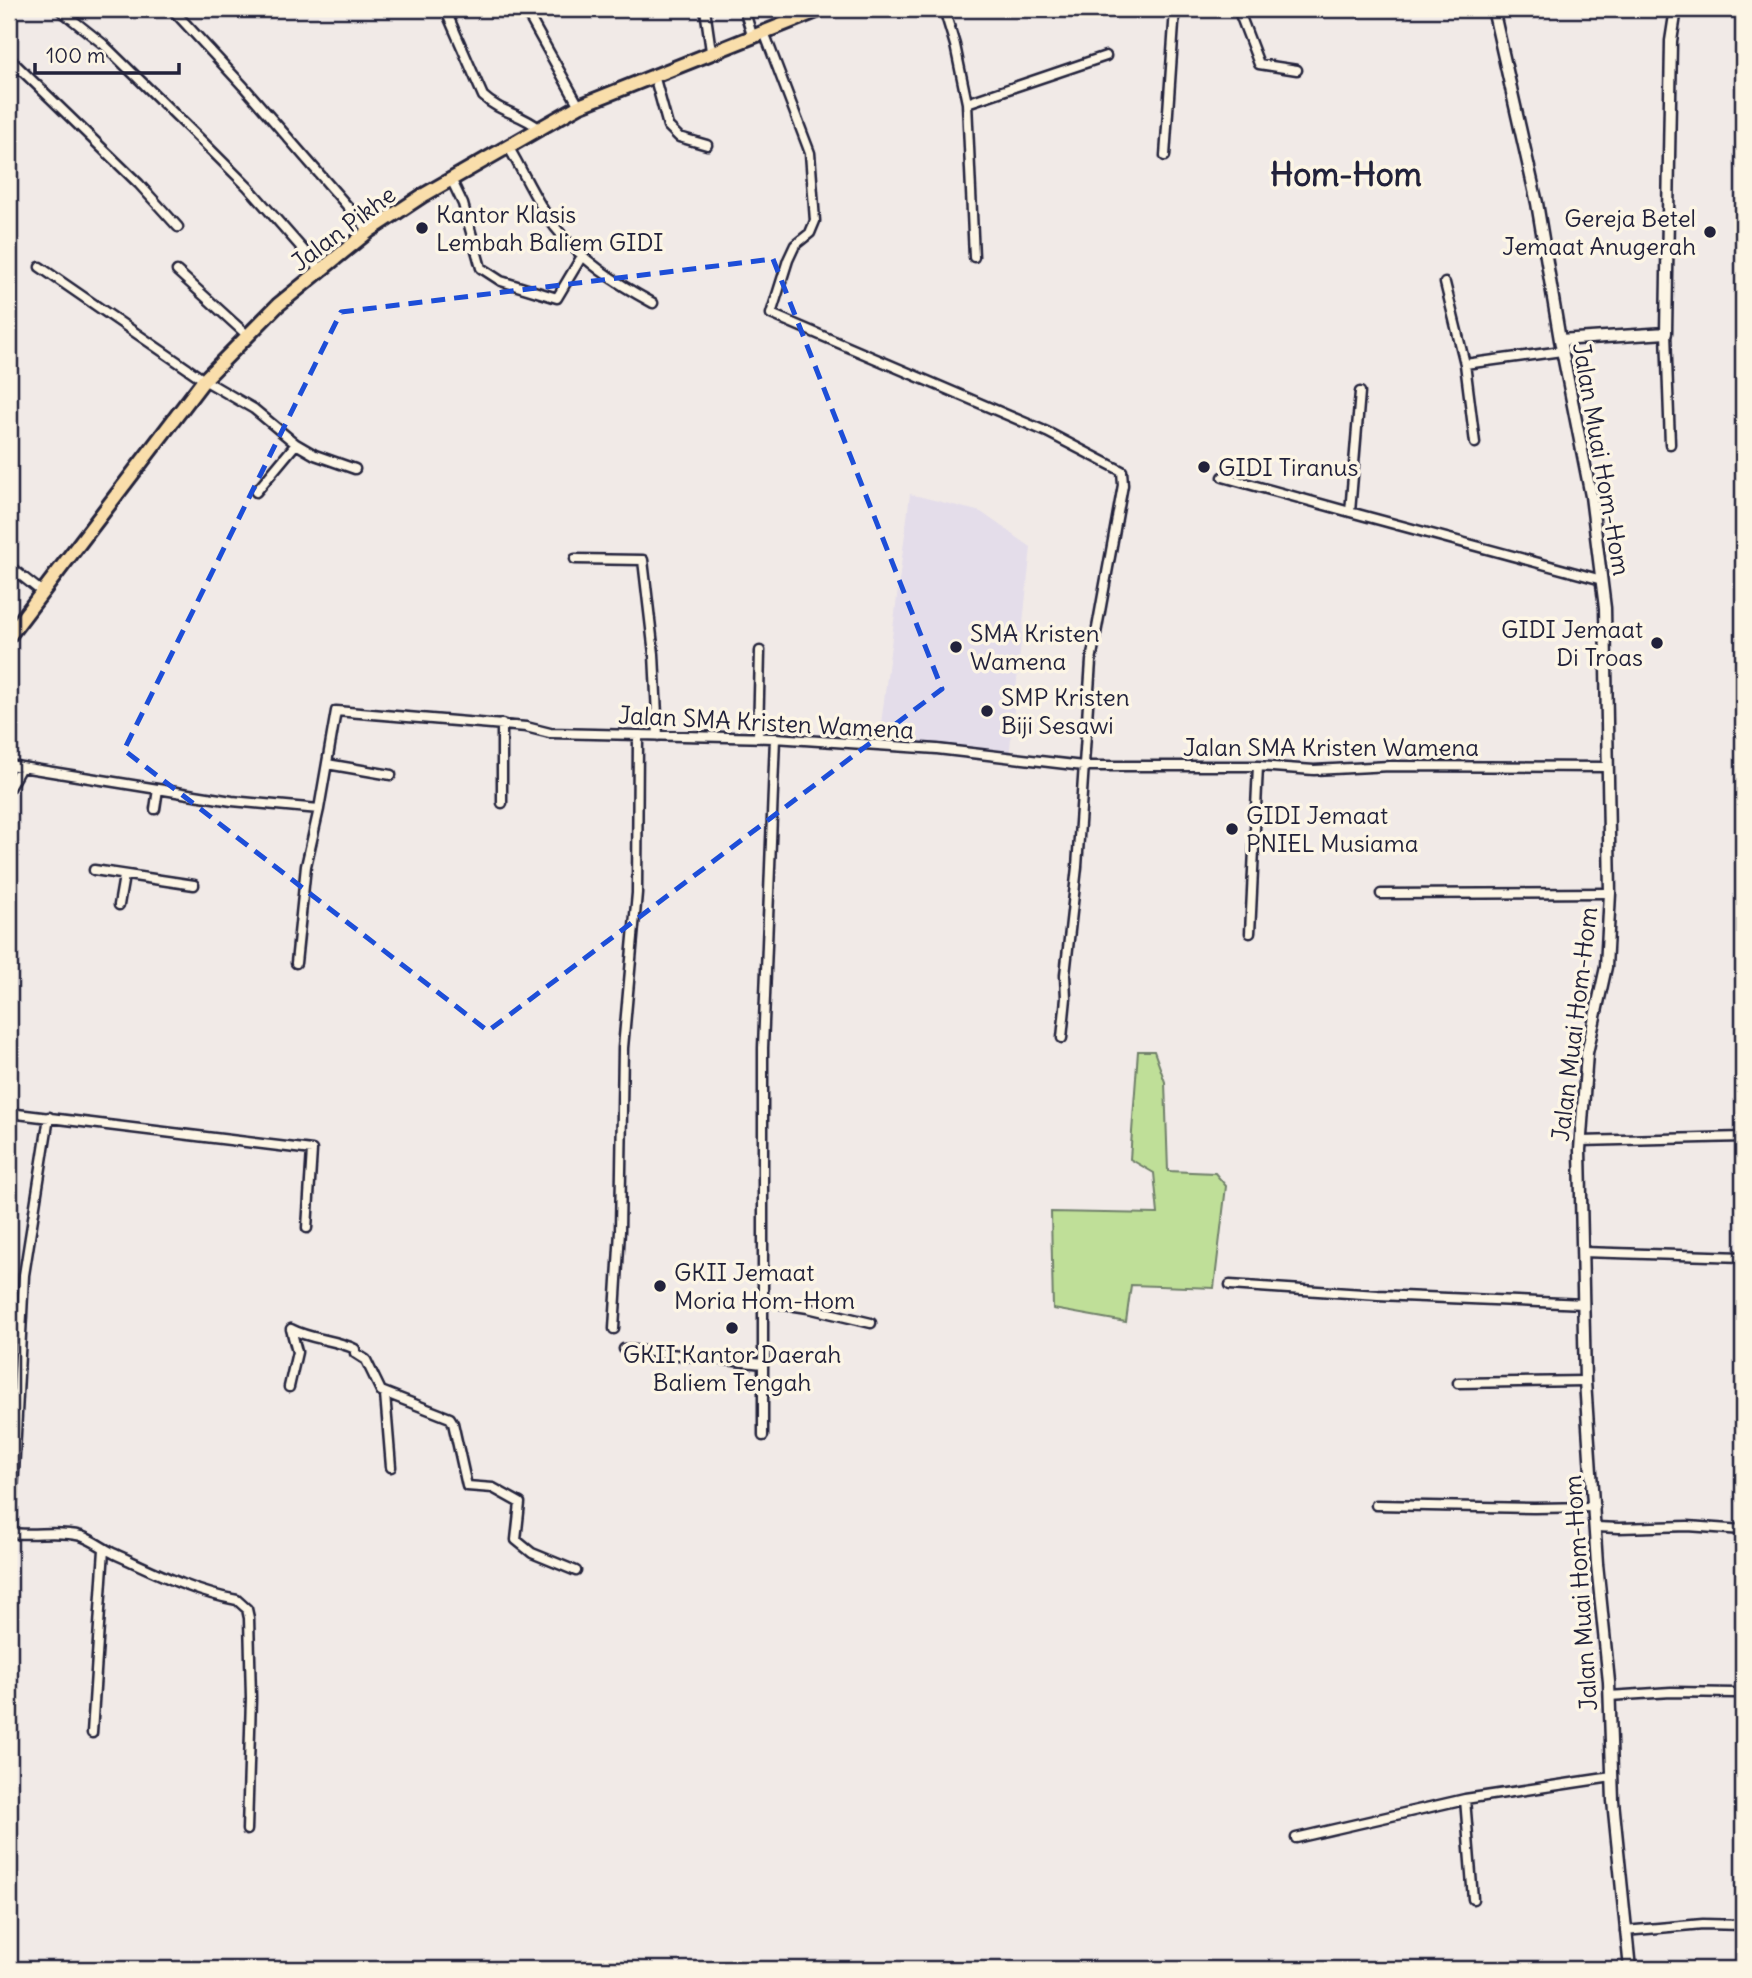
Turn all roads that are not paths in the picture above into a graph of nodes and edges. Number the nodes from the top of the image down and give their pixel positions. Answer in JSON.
{"nodes":[{"id":1,"x":59,"y":9,"type":"edge"},
{"id":2,"x":172,"y":9,"type":"edge"},
{"id":3,"x":445,"y":9,"type":"edge"},
{"id":4,"x":525,"y":9,"type":"edge"},
{"id":5,"x":705,"y":9,"type":"edge"},
{"id":6,"x":744,"y":9,"type":"edge"},
{"id":7,"x":822,"y":9,"type":"edge"},
{"id":8,"x":944,"y":9,"type":"edge"},
{"id":9,"x":1175,"y":9,"type":"edge"},
{"id":10,"x":1238,"y":9,"type":"edge"},
{"id":11,"x":1493,"y":9,"type":"edge"},
{"id":12,"x":1676,"y":9,"type":"edge"},
{"id":13,"x":758,"y":34,"type":"junction"},
{"id":14,"x":711,"y":51,"type":"junction"},
{"id":15,"x":1106,"y":56,"type":"dead end"},
{"id":16,"x":9,"y":58,"type":"edge"},
{"id":17,"x":1297,"y":70,"type":"dead end"},
{"id":18,"x":654,"y":75,"type":"junction"},
{"id":19,"x":967,"y":103,"type":"junction"},
{"id":20,"x":579,"y":106,"type":"junction"},
{"id":21,"x":540,"y":129,"type":"junction"},
{"id":22,"x":707,"y":145,"type":"dead end"},
{"id":23,"x":509,"y":148,"type":"junction"},
{"id":24,"x":1165,"y":156,"type":"dead end"},
{"id":25,"x":452,"y":180,"type":"junction"},
{"id":26,"x":178,"y":227,"type":"dead end"},
{"id":27,"x":369,"y":231,"type":"junction"},
{"id":28,"x":582,"y":256,"type":"junction"},
{"id":29,"x":974,"y":257,"type":"dead end"},
{"id":30,"x":40,"y":267,"type":"dead end"},
{"id":31,"x":321,"y":270,"type":"junction"},
{"id":32,"x":177,"y":271,"type":"dead end"},
{"id":33,"x":1445,"y":283,"type":"dead end"},
{"id":34,"x":653,"y":303,"type":"dead end"},
{"id":35,"x":1667,"y":333,"type":"junction"},
{"id":36,"x":247,"y":335,"type":"junction"},
{"id":37,"x":1560,"y":340,"type":"junction"},
{"id":38,"x":1562,"y":351,"type":"junction"},
{"id":39,"x":1465,"y":364,"type":"junction"},
{"id":40,"x":204,"y":380,"type":"junction"},
{"id":41,"x":1360,"y":392,"type":"dead end"},
{"id":42,"x":1475,"y":443,"type":"dead end"},
{"id":43,"x":296,"y":444,"type":"junction"},
{"id":44,"x":1670,"y":444,"type":"dead end"},
{"id":45,"x":355,"y":468,"type":"dead end"},
{"id":46,"x":1223,"y":477,"type":"dead end"},
{"id":47,"x":256,"y":492,"type":"dead end"},
{"id":48,"x":1350,"y":512,"type":"junction"},
{"id":49,"x":575,"y":559,"type":"dead end"},
{"id":50,"x":9,"y":566,"type":"edge"},
{"id":51,"x":1602,"y":580,"type":"junction"},
{"id":52,"x":42,"y":593,"type":"junction"},
{"id":53,"x":9,"y":636,"type":"edge"},
{"id":54,"x":760,"y":651,"type":"dead end"},
{"id":55,"x":502,"y":724,"type":"junction"},
{"id":56,"x":638,"y":735,"type":"junction"},
{"id":57,"x":658,"y":736,"type":"junction"},
{"id":58,"x":758,"y":738,"type":"junction"},
{"id":59,"x":775,"y":738,"type":"junction"},
{"id":60,"x":327,"y":764,"type":"junction"},
{"id":61,"x":9,"y":765,"type":"edge"},
{"id":62,"x":1083,"y":766,"type":"junction"},
{"id":63,"x":1258,"y":766,"type":"junction"},
{"id":64,"x":21,"y":767,"type":"junction"},
{"id":65,"x":1608,"y":767,"type":"junction"},
{"id":66,"x":391,"y":775,"type":"dead end"},
{"id":67,"x":9,"y":788,"type":"edge"},
{"id":68,"x":158,"y":789,"type":"junction"},
{"id":69,"x":502,"y":803,"type":"dead end"},
{"id":70,"x":155,"y":809,"type":"dead end"},
{"id":71,"x":319,"y":809,"type":"junction"},
{"id":72,"x":94,"y":870,"type":"dead end"},
{"id":73,"x":124,"y":876,"type":"junction"},
{"id":74,"x":194,"y":885,"type":"dead end"},
{"id":75,"x":1610,"y":893,"type":"junction"},
{"id":76,"x":1381,"y":894,"type":"dead end"},
{"id":77,"x":120,"y":905,"type":"dead end"},
{"id":78,"x":1250,"y":933,"type":"dead end"},
{"id":79,"x":296,"y":963,"type":"dead end"},
{"id":80,"x":1062,"y":1038,"type":"dead end"},
{"id":81,"x":9,"y":1113,"type":"edge"},
{"id":82,"x":49,"y":1117,"type":"junction"},
{"id":83,"x":1743,"y":1137,"type":"edge"},
{"id":84,"x":1580,"y":1141,"type":"junction"},
{"id":85,"x":307,"y":1228,"type":"dead end"},
{"id":86,"x":1582,"y":1252,"type":"junction"},
{"id":87,"x":1743,"y":1257,"type":"edge"},
{"id":88,"x":1230,"y":1284,"type":"dead end"},
{"id":89,"x":763,"y":1301,"type":"junction"},
{"id":90,"x":1584,"y":1304,"type":"junction"},
{"id":91,"x":871,"y":1323,"type":"dead end"},
{"id":92,"x":614,"y":1329,"type":"dead end"},
{"id":93,"x":624,"y":1349,"type":"dead end"},
{"id":94,"x":763,"y":1364,"type":"junction"},
{"id":95,"x":1586,"y":1381,"type":"junction"},
{"id":96,"x":1458,"y":1383,"type":"dead end"},
{"id":97,"x":289,"y":1387,"type":"dead end"},
{"id":98,"x":385,"y":1394,"type":"junction"},
{"id":99,"x":763,"y":1436,"type":"dead end"},
{"id":100,"x":391,"y":1467,"type":"dead end"},
{"id":101,"x":1376,"y":1505,"type":"dead end"},
{"id":102,"x":1595,"y":1507,"type":"junction"},
{"id":103,"x":1596,"y":1527,"type":"junction"},
{"id":104,"x":1743,"y":1530,"type":"edge"},
{"id":105,"x":104,"y":1549,"type":"junction"},
{"id":106,"x":576,"y":1572,"type":"dead end"},
{"id":107,"x":1735,"y":1693,"type":"dead end"},
{"id":108,"x":1609,"y":1696,"type":"junction"},
{"id":109,"x":92,"y":1733,"type":"dead end"},
{"id":110,"x":1612,"y":1777,"type":"junction"},
{"id":111,"x":1465,"y":1799,"type":"junction"},
{"id":112,"x":247,"y":1830,"type":"dead end"},
{"id":113,"x":1296,"y":1838,"type":"dead end"},
{"id":114,"x":1473,"y":1899,"type":"dead end"},
{"id":115,"x":1743,"y":1925,"type":"edge"},
{"id":116,"x":1625,"y":1931,"type":"junction"},
{"id":117,"x":1630,"y":1969,"type":"edge"}],
"edges":[{"from":1,"to":31,"type":"street"},
{"from":2,"to":27,"type":"street"},
{"from":3,"to":21,"type":"street"},
{"from":4,"to":20,"type":"street"},
{"from":5,"to":14,"type":"street"},
{"from":6,"to":13,"type":"street"},
{"from":7,"to":13,"type":"highway","name":"Jalan Pikhe"},
{"from":8,"to":19,"type":"street"},
{"from":9,"to":24,"type":"street"},
{"from":10,"to":17,"type":"street"},
{"from":11,"to":37,"type":"street","name":"Jalan Muai Hom-Hom"},
{"from":12,"to":35,"type":"street"},
{"from":13,"to":14,"type":"highway","name":"Jalan Pikhe"},
{"from":13,"to":62,"type":"street"},
{"from":14,"to":18,"type":"highway","name":"Jalan Pikhe"},
{"from":15,"to":19,"type":"street"},
{"from":16,"to":26,"type":"street"},
{"from":18,"to":20,"type":"highway","name":"Jalan Pikhe"},
{"from":18,"to":22,"type":"street"},
{"from":19,"to":29,"type":"street"},
{"from":20,"to":21,"type":"highway","name":"Jalan Pikhe"},
{"from":21,"to":23,"type":"highway","name":"Jalan Pikhe"},
{"from":23,"to":25,"type":"highway","name":"Jalan Pikhe"},
{"from":23,"to":28,"type":"street"},
{"from":25,"to":27,"type":"highway","name":"Jalan Pikhe"},
{"from":25,"to":28,"type":"street"},
{"from":27,"to":31,"type":"highway","name":"Jalan Pikhe"},
{"from":28,"to":34,"type":"street"},
{"from":30,"to":40,"type":"street"},
{"from":31,"to":36,"type":"highway","name":"Jalan Pikhe"},
{"from":32,"to":36,"type":"street"},
{"from":33,"to":39,"type":"street"},
{"from":35,"to":37,"type":"street"},
{"from":35,"to":44,"type":"street"},
{"from":36,"to":40,"type":"highway","name":"Jalan Pikhe"},
{"from":37,"to":38,"type":"street","name":"Jalan Muai Hom-Hom"},
{"from":38,"to":39,"type":"street"},
{"from":38,"to":51,"type":"street","name":"Jalan Muai Hom-Hom"},
{"from":39,"to":42,"type":"street"},
{"from":40,"to":43,"type":"street"},
{"from":40,"to":52,"type":"highway","name":"Jalan Pikhe"},
{"from":41,"to":48,"type":"street"},
{"from":43,"to":45,"type":"street"},
{"from":43,"to":47,"type":"street"},
{"from":46,"to":48,"type":"street"},
{"from":48,"to":51,"type":"street"},
{"from":49,"to":57,"type":"street"},
{"from":50,"to":52,"type":"street"},
{"from":51,"to":65,"type":"street","name":"Jalan Muai Hom-Hom"},
{"from":52,"to":53,"type":"highway","name":"Jalan Pikhe"},
{"from":54,"to":58,"type":"street"},
{"from":55,"to":56,"type":"street","name":"Jalan SMA Kristen Wamena"},
{"from":55,"to":60,"type":"street","name":"Jalan SMA Kristen Wamena"},
{"from":55,"to":69,"type":"street"},
{"from":56,"to":57,"type":"street","name":"Jalan SMA Kristen Wamena"},
{"from":56,"to":92,"type":"street"},
{"from":57,"to":58,"type":"street","name":"Jalan SMA Kristen Wamena"},
{"from":58,"to":59,"type":"street","name":"Jalan SMA Kristen Wamena"},
{"from":59,"to":62,"type":"street","name":"Jalan SMA Kristen Wamena"},
{"from":59,"to":89,"type":"street"},
{"from":60,"to":66,"type":"street"},
{"from":60,"to":71,"type":"street","name":"Jalan SMA Kristen Wamena"},
{"from":61,"to":64,"type":"street"},
{"from":62,"to":63,"type":"street","name":"Jalan SMA Kristen Wamena"},
{"from":62,"to":80,"type":"street"},
{"from":63,"to":65,"type":"street","name":"Jalan SMA Kristen Wamena"},
{"from":63,"to":78,"type":"street"},
{"from":64,"to":67,"type":"street"},
{"from":64,"to":68,"type":"street"},
{"from":65,"to":75,"type":"street","name":"Jalan Muai Hom-Hom"},
{"from":68,"to":70,"type":"street"},
{"from":68,"to":71,"type":"street"},
{"from":71,"to":79,"type":"street","name":"Jalan SMA Kristen Wamena"},
{"from":72,"to":73,"type":"street"},
{"from":73,"to":74,"type":"street"},
{"from":73,"to":77,"type":"street"},
{"from":75,"to":76,"type":"street"},
{"from":75,"to":84,"type":"street","name":"Jalan Muai Hom-Hom"},
{"from":81,"to":82,"type":"street"},
{"from":82,"to":85,"type":"street"},
{"from":82,"to":105,"type":"street"},
{"from":83,"to":84,"type":"street"},
{"from":84,"to":86,"type":"street","name":"Jalan Muai Hom-Hom"},
{"from":86,"to":87,"type":"street"},
{"from":86,"to":90,"type":"street","name":"Jalan Muai Hom-Hom"},
{"from":88,"to":90,"type":"street"},
{"from":89,"to":91,"type":"street"},
{"from":89,"to":94,"type":"street"},
{"from":90,"to":95,"type":"street","name":"Jalan Muai Hom-Hom"},
{"from":93,"to":94,"type":"street"},
{"from":94,"to":99,"type":"street"},
{"from":95,"to":96,"type":"street"},
{"from":95,"to":102,"type":"street","name":"Jalan Muai Hom-Hom"},
{"from":97,"to":98,"type":"street"},
{"from":98,"to":100,"type":"street"},
{"from":98,"to":106,"type":"street"},
{"from":101,"to":102,"type":"street"},
{"from":102,"to":103,"type":"street","name":"Jalan Muai Hom-Hom"},
{"from":103,"to":104,"type":"street"},
{"from":103,"to":108,"type":"street","name":"Jalan Muai Hom-Hom"},
{"from":105,"to":109,"type":"street"},
{"from":105,"to":112,"type":"street"},
{"from":107,"to":108,"type":"street"},
{"from":108,"to":110,"type":"street","name":"Jalan Muai Hom-Hom"},
{"from":110,"to":111,"type":"street"},
{"from":110,"to":116,"type":"street","name":"Jalan Muai Hom-Hom"},
{"from":111,"to":113,"type":"street"},
{"from":111,"to":114,"type":"street"},
{"from":115,"to":116,"type":"street"},
{"from":116,"to":117,"type":"street","name":"Jalan Muai Hom-Hom"}]}
